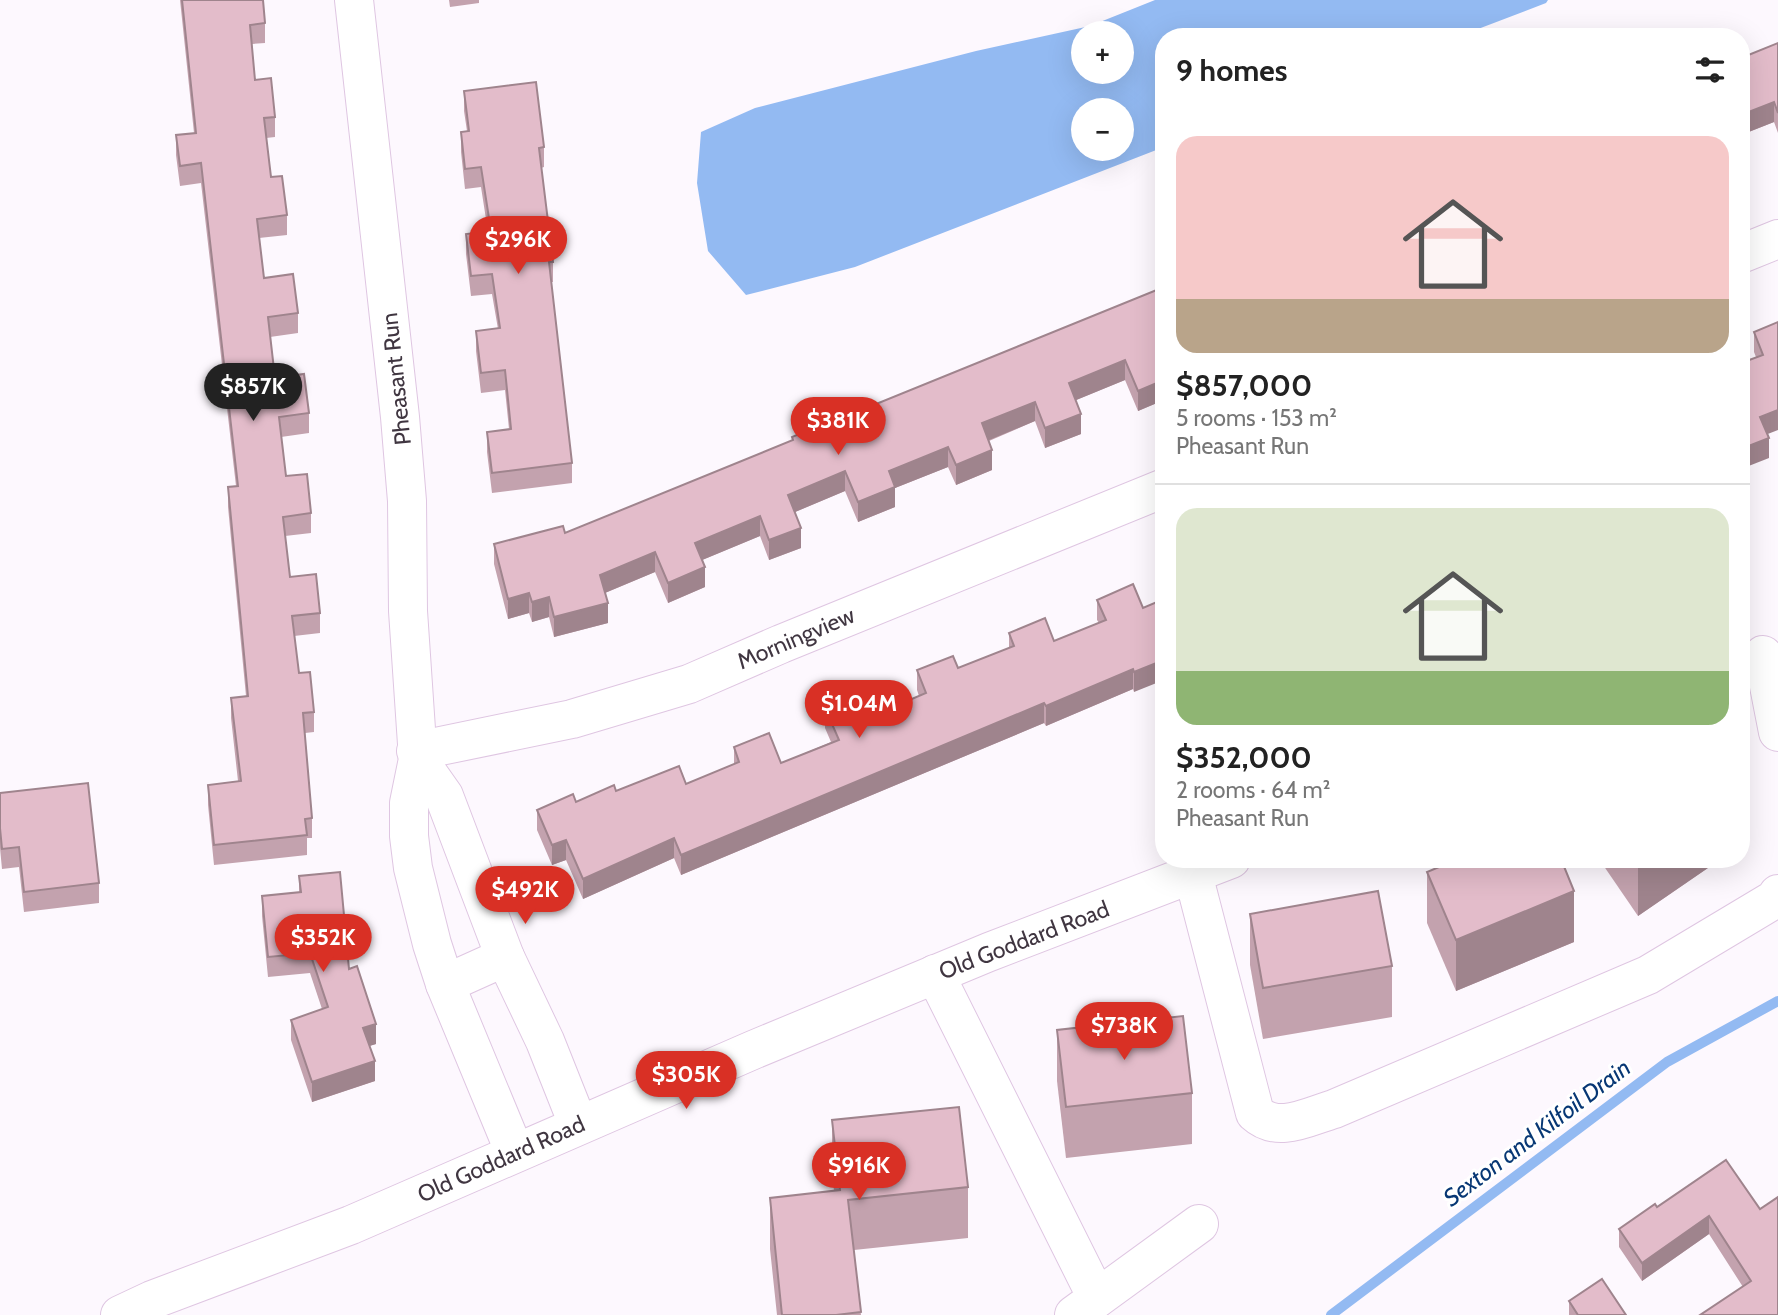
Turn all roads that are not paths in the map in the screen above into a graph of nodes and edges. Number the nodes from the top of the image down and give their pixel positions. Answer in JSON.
{"nodes":[{"id":1,"x":354,"y":0,"type":"edge"},
{"id":2,"x":1778,"y":239,"type":"edge"},
{"id":3,"x":1750,"y":250,"type":"edge"},
{"id":4,"x":1155,"y":492,"type":"edge"},
{"id":5,"x":1761,"y":656,"type":"edge"},
{"id":6,"x":1778,"y":732,"type":"edge"},
{"id":7,"x":417,"y":755,"type":"junction"},
{"id":8,"x":1208,"y":868,"type":"edge"},
{"id":9,"x":1193,"y":874,"type":"junction"},
{"id":10,"x":1778,"y":894,"type":"edge"},
{"id":11,"x":505,"y":957,"type":"junction"},
{"id":12,"x":935,"y":974,"type":"junction"},
{"id":13,"x":445,"y":984,"type":"junction"},
{"id":14,"x":578,"y":1124,"type":"junction"},
{"id":15,"x":515,"y":1153,"type":"junction"},
{"id":16,"x":1199,"y":1224,"type":"dead end"},
{"id":17,"x":1086,"y":1307,"type":"edge"},
{"id":18,"x":120,"y":1315,"type":"edge"}],
"edges":[{"from":1,"to":7,"type":"street","name":"Pheasant Run"},
{"from":2,"to":3,"type":"street"},
{"from":4,"to":7,"type":"street","name":"Morningview"},
{"from":5,"to":6,"type":"street"},
{"from":7,"to":11,"type":"street"},
{"from":7,"to":13,"type":"street","name":"Pheasant Run"},
{"from":8,"to":9,"type":"street","name":"Old Goddard Road"},
{"from":9,"to":10,"type":"street"},
{"from":9,"to":12,"type":"street","name":"Old Goddard Road"},
{"from":11,"to":13,"type":"street"},
{"from":11,"to":14,"type":"street"},
{"from":12,"to":14,"type":"street","name":"Old Goddard Road"},
{"from":12,"to":17,"type":"street"},
{"from":13,"to":15,"type":"street","name":"Pheasant Run"},
{"from":14,"to":15,"type":"street","name":"Old Goddard Road"},
{"from":15,"to":18,"type":"street","name":"Old Goddard Road"},
{"from":16,"to":17,"type":"street"}]}
